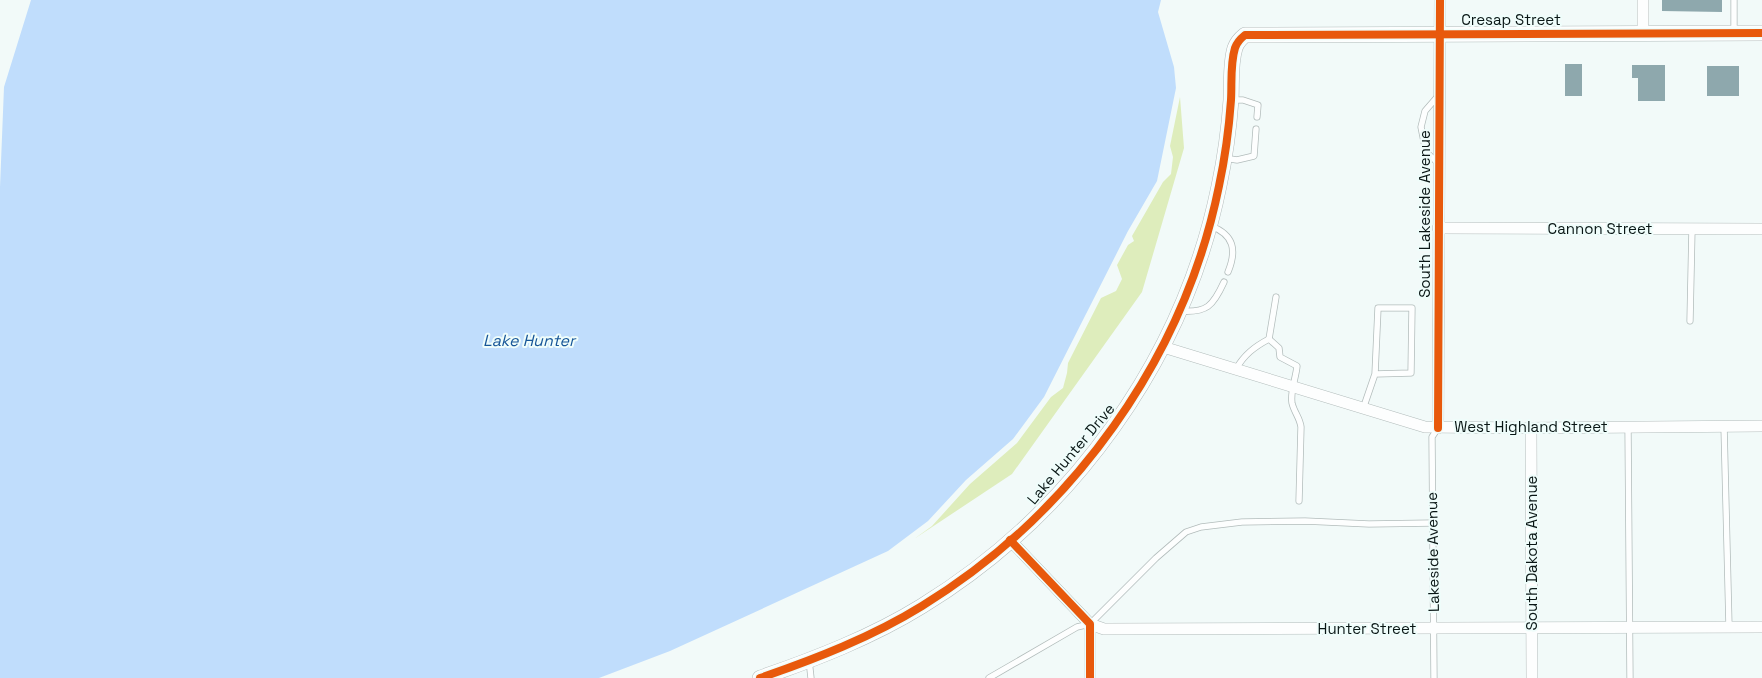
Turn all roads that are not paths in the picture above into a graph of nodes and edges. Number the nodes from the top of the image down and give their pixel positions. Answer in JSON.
{"nodes":[{"id":1,"x":1440,"y":0,"type":"edge"},
{"id":2,"x":1643,"y":0,"type":"edge"},
{"id":3,"x":1734,"y":0,"type":"edge"},
{"id":4,"x":1762,"y":33,"type":"edge"},
{"id":5,"x":1440,"y":34,"type":"junction"},
{"id":6,"x":1643,"y":34,"type":"junction"},
{"id":7,"x":1734,"y":34,"type":"junction"},
{"id":8,"x":1235,"y":47,"type":"joint"},
{"id":9,"x":1440,"y":95,"type":"junction"},
{"id":10,"x":1231,"y":100,"type":"junction"},
{"id":11,"x":1257,"y":117,"type":"dead end"},
{"id":12,"x":1256,"y":128,"type":"dead end"},
{"id":13,"x":1223,"y":158,"type":"junction"},
{"id":14,"x":1439,"y":164,"type":"junction"},
{"id":15,"x":1210,"y":225,"type":"junction"},
{"id":16,"x":1438,"y":228,"type":"junction"},
{"id":17,"x":1692,"y":229,"type":"junction"},
{"id":18,"x":1762,"y":229,"type":"edge"},
{"id":19,"x":1228,"y":272,"type":"dead end"},
{"id":20,"x":1224,"y":282,"type":"dead end"},
{"id":21,"x":1276,"y":297,"type":"dead end"},
{"id":22,"x":1180,"y":311,"type":"junction"},
{"id":23,"x":1690,"y":321,"type":"dead end"},
{"id":24,"x":1269,"y":340,"type":"junction"},
{"id":25,"x":1162,"y":347,"type":"junction"},
{"id":26,"x":1236,"y":370,"type":"junction"},
{"id":27,"x":1375,"y":374,"type":"junction"},
{"id":28,"x":1293,"y":388,"type":"junction"},
{"id":29,"x":1363,"y":409,"type":"junction"},
{"id":30,"x":1724,"y":426,"type":"junction"},
{"id":31,"x":1762,"y":426,"type":"edge"},
{"id":32,"x":1628,"y":427,"type":"junction"},
{"id":33,"x":1438,"y":428,"type":"junction"},
{"id":34,"x":1531,"y":428,"type":"junction"},
{"id":35,"x":1298,"y":501,"type":"dead end"},
{"id":36,"x":1433,"y":523,"type":"junction"},
{"id":37,"x":1010,"y":540,"type":"junction"},
{"id":38,"x":1090,"y":624,"type":"junction"},
{"id":39,"x":1729,"y":626,"type":"junction"},
{"id":40,"x":1762,"y":627,"type":"edge"},
{"id":41,"x":1630,"y":628,"type":"junction"},
{"id":42,"x":1434,"y":629,"type":"junction"},
{"id":43,"x":1532,"y":629,"type":"junction"},
{"id":44,"x":809,"y":660,"type":"junction"},
{"id":45,"x":760,"y":678,"type":"edge"},
{"id":46,"x":811,"y":678,"type":"edge"},
{"id":47,"x":989,"y":678,"type":"edge"},
{"id":48,"x":1090,"y":678,"type":"edge"},
{"id":49,"x":1434,"y":678,"type":"edge"},
{"id":50,"x":1532,"y":678,"type":"edge"},
{"id":51,"x":1630,"y":678,"type":"edge"}],
"edges":[{"from":1,"to":5,"type":"street","name":"South Lakeside Avenue"},
{"from":2,"to":6,"type":"street"},
{"from":3,"to":7,"type":"lane"},
{"from":4,"to":7,"type":"street","name":"Cresap Street"},
{"from":5,"to":6,"type":"street","name":"Cresap Street"},
{"from":5,"to":8,"type":"street","name":"Cresap Street"},
{"from":5,"to":9,"type":"street","name":"South Lakeside Avenue"},
{"from":6,"to":7,"type":"street","name":"Cresap Street"},
{"from":8,"to":10,"type":"street","name":"Lake Hunter Drive"},
{"from":9,"to":14,"type":"street","name":"South Lakeside Avenue"},
{"from":9,"to":14,"type":"lane"},
{"from":10,"to":11,"type":"lane"},
{"from":10,"to":13,"type":"street","name":"Lake Hunter Drive"},
{"from":12,"to":13,"type":"lane"},
{"from":13,"to":15,"type":"street","name":"Lake Hunter Drive"},
{"from":14,"to":16,"type":"street","name":"South Lakeside Avenue"},
{"from":15,"to":19,"type":"lane"},
{"from":15,"to":22,"type":"street","name":"Lake Hunter Drive"},
{"from":16,"to":17,"type":"street","name":"Cannon Street"},
{"from":16,"to":33,"type":"street","name":"South Lakeside Avenue"},
{"from":17,"to":18,"type":"street","name":"Cannon Street"},
{"from":17,"to":23,"type":"lane"},
{"from":20,"to":22,"type":"lane"},
{"from":21,"to":24,"type":"lane"},
{"from":22,"to":25,"type":"street","name":"Lake Hunter Drive"},
{"from":24,"to":26,"type":"lane"},
{"from":24,"to":28,"type":"lane"},
{"from":25,"to":26,"type":"street","name":"West Highland Street"},
{"from":25,"to":37,"type":"street","name":"Lake Hunter Drive"},
{"from":26,"to":28,"type":"street","name":"West Highland Street"},
{"from":27,"to":27,"type":"lane"},
{"from":27,"to":29,"type":"lane"},
{"from":28,"to":29,"type":"street","name":"West Highland Street"},
{"from":28,"to":35,"type":"lane"},
{"from":29,"to":33,"type":"street","name":"West Highland Street"},
{"from":30,"to":31,"type":"street","name":"West Highland Street"},
{"from":30,"to":32,"type":"street","name":"West Highland Street"},
{"from":30,"to":39,"type":"lane"},
{"from":32,"to":34,"type":"street","name":"West Highland Street"},
{"from":32,"to":41,"type":"lane"},
{"from":33,"to":34,"type":"street","name":"West Highland Street"},
{"from":33,"to":36,"type":"lane","name":"Lakeside Avenue"},
{"from":34,"to":43,"type":"street","name":"South Dakota Avenue"},
{"from":36,"to":38,"type":"lane"},
{"from":36,"to":42,"type":"lane","name":"Lakeside Avenue"},
{"from":37,"to":38,"type":"street"},
{"from":37,"to":44,"type":"street","name":"Lake Hunter Drive"},
{"from":38,"to":42,"type":"street","name":"Hunter Street"},
{"from":38,"to":47,"type":"lane"},
{"from":38,"to":48,"type":"street"},
{"from":39,"to":40,"type":"street","name":"Hunter Street"},
{"from":39,"to":41,"type":"street","name":"Hunter Street"},
{"from":41,"to":43,"type":"street","name":"Hunter Street"},
{"from":41,"to":51,"type":"lane"},
{"from":42,"to":43,"type":"street","name":"Hunter Street"},
{"from":42,"to":49,"type":"lane","name":"Lakeside Avenue"},
{"from":43,"to":50,"type":"street","name":"South Dakota Avenue"},
{"from":44,"to":45,"type":"street","name":"Lake Hunter Drive"},
{"from":44,"to":46,"type":"lane"}]}
